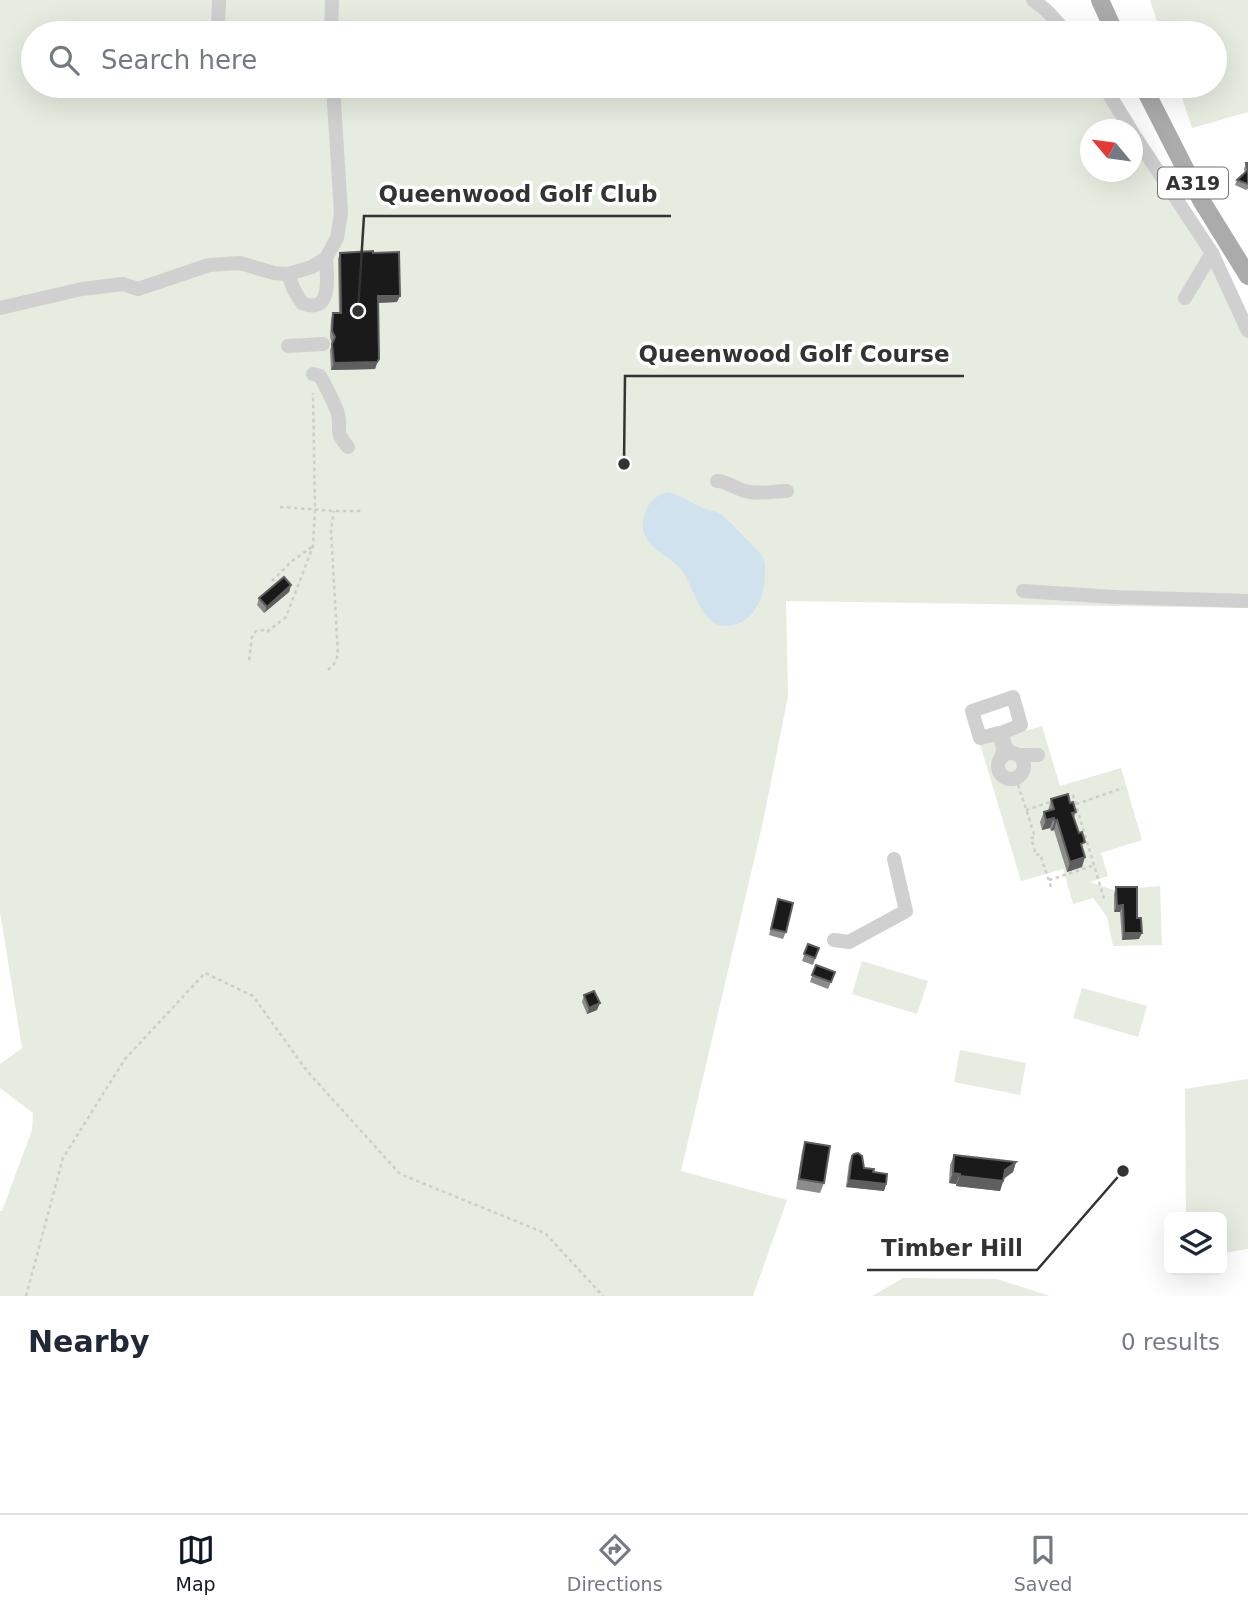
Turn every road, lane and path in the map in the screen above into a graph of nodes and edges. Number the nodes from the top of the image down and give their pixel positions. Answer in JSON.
{"nodes":[{"id":1,"x":219,"y":0,"type":"edge"},
{"id":2,"x":332,"y":0,"type":"edge"},
{"id":3,"x":1033,"y":0,"type":"edge"},
{"id":4,"x":1100,"y":0,"type":"edge"},
{"id":5,"x":218,"y":21,"type":"edge"},
{"id":6,"x":331,"y":21,"type":"edge"},
{"id":7,"x":1056,"y":21,"type":"edge"},
{"id":8,"x":1110,"y":21,"type":"edge"},
{"id":9,"x":334,"y":98,"type":"edge"},
{"id":10,"x":1111,"y":98,"type":"edge"},
{"id":11,"x":1149,"y":98,"type":"edge"},
{"id":12,"x":1125,"y":119,"type":"edge"},
{"id":13,"x":1143,"y":148,"type":"edge"},
{"id":14,"x":1212,"y":253,"type":"junction"},
{"id":15,"x":326,"y":258,"type":"junction"},
{"id":16,"x":288,"y":274,"type":"junction"},
{"id":17,"x":1248,"y":276,"type":"edge"},
{"id":18,"x":1185,"y":298,"type":"dead end"},
{"id":19,"x":0,"y":308,"type":"edge"},
{"id":20,"x":1248,"y":331,"type":"edge"},
{"id":21,"x":323,"y":344,"type":"dead end"},
{"id":22,"x":288,"y":346,"type":"dead end"},
{"id":23,"x":313,"y":374,"type":"joint"},
{"id":24,"x":348,"y":447,"type":"dead end"},
{"id":25,"x":717,"y":481,"type":"dead end"},
{"id":26,"x":788,"y":491,"type":"dead end"},
{"id":27,"x":280,"y":507,"type":"dead end"},
{"id":28,"x":315,"y":509,"type":"junction"},
{"id":29,"x":334,"y":511,"type":"junction"},
{"id":30,"x":361,"y":511,"type":"dead end"},
{"id":31,"x":313,"y":546,"type":"junction"},
{"id":32,"x":272,"y":581,"type":"dead end"},
{"id":33,"x":1023,"y":591,"type":"dead end"},
{"id":34,"x":1248,"y":601,"type":"edge"},
{"id":35,"x":249,"y":660,"type":"dead end"},
{"id":36,"x":328,"y":670,"type":"dead end"},
{"id":37,"x":1038,"y":755,"type":"dead end"},
{"id":38,"x":1007,"y":757,"type":"junction"},
{"id":39,"x":987,"y":777,"type":"dead end"},
{"id":40,"x":1016,"y":778,"type":"junction"},
{"id":41,"x":1123,"y":788,"type":"dead end"},
{"id":42,"x":1076,"y":804,"type":"junction"},
{"id":43,"x":1026,"y":810,"type":"junction"},
{"id":44,"x":894,"y":859,"type":"dead end"},
{"id":45,"x":1094,"y":865,"type":"junction"},
{"id":46,"x":1049,"y":880,"type":"junction"},
{"id":47,"x":1052,"y":890,"type":"dead end"},
{"id":48,"x":1105,"y":902,"type":"dead end"},
{"id":49,"x":834,"y":940,"type":"dead end"},
{"id":50,"x":26,"y":1296,"type":"edge"},
{"id":51,"x":603,"y":1296,"type":"edge"}],
"edges":[{"from":1,"to":5,"type":"lane"},
{"from":2,"to":6,"type":"lane"},
{"from":3,"to":7,"type":"lane"},
{"from":4,"to":8,"type":"main road"},
{"from":9,"to":15,"type":"lane"},
{"from":10,"to":12,"type":"lane"},
{"from":11,"to":17,"type":"main road","number":"A319"},
{"from":13,"to":14,"type":"lane"},
{"from":14,"to":18,"type":"lane"},
{"from":14,"to":20,"type":"lane"},
{"from":15,"to":16,"type":"lane"},
{"from":15,"to":16,"type":"lane"},
{"from":16,"to":19,"type":"lane"},
{"from":21,"to":22,"type":"lane"},
{"from":23,"to":24,"type":"lane"},
{"from":23,"to":28,"type":"path"},
{"from":25,"to":26,"type":"lane"},
{"from":27,"to":28,"type":"path"},
{"from":28,"to":29,"type":"path"},
{"from":28,"to":31,"type":"path"},
{"from":29,"to":30,"type":"path"},
{"from":29,"to":36,"type":"path"},
{"from":31,"to":32,"type":"path"},
{"from":31,"to":35,"type":"path"},
{"from":33,"to":34,"type":"lane"},
{"from":37,"to":38,"type":"lane"},
{"from":38,"to":38,"type":"lane"},
{"from":38,"to":39,"type":"lane"},
{"from":38,"to":40,"type":"lane"},
{"from":38,"to":40,"type":"lane"},
{"from":40,"to":43,"type":"path"},
{"from":41,"to":42,"type":"path"},
{"from":42,"to":43,"type":"path"},
{"from":42,"to":45,"type":"path"},
{"from":43,"to":46,"type":"path"},
{"from":44,"to":49,"type":"lane"},
{"from":45,"to":46,"type":"path"},
{"from":45,"to":48,"type":"path"},
{"from":46,"to":47,"type":"path"},
{"from":50,"to":51,"type":"path"}]}
